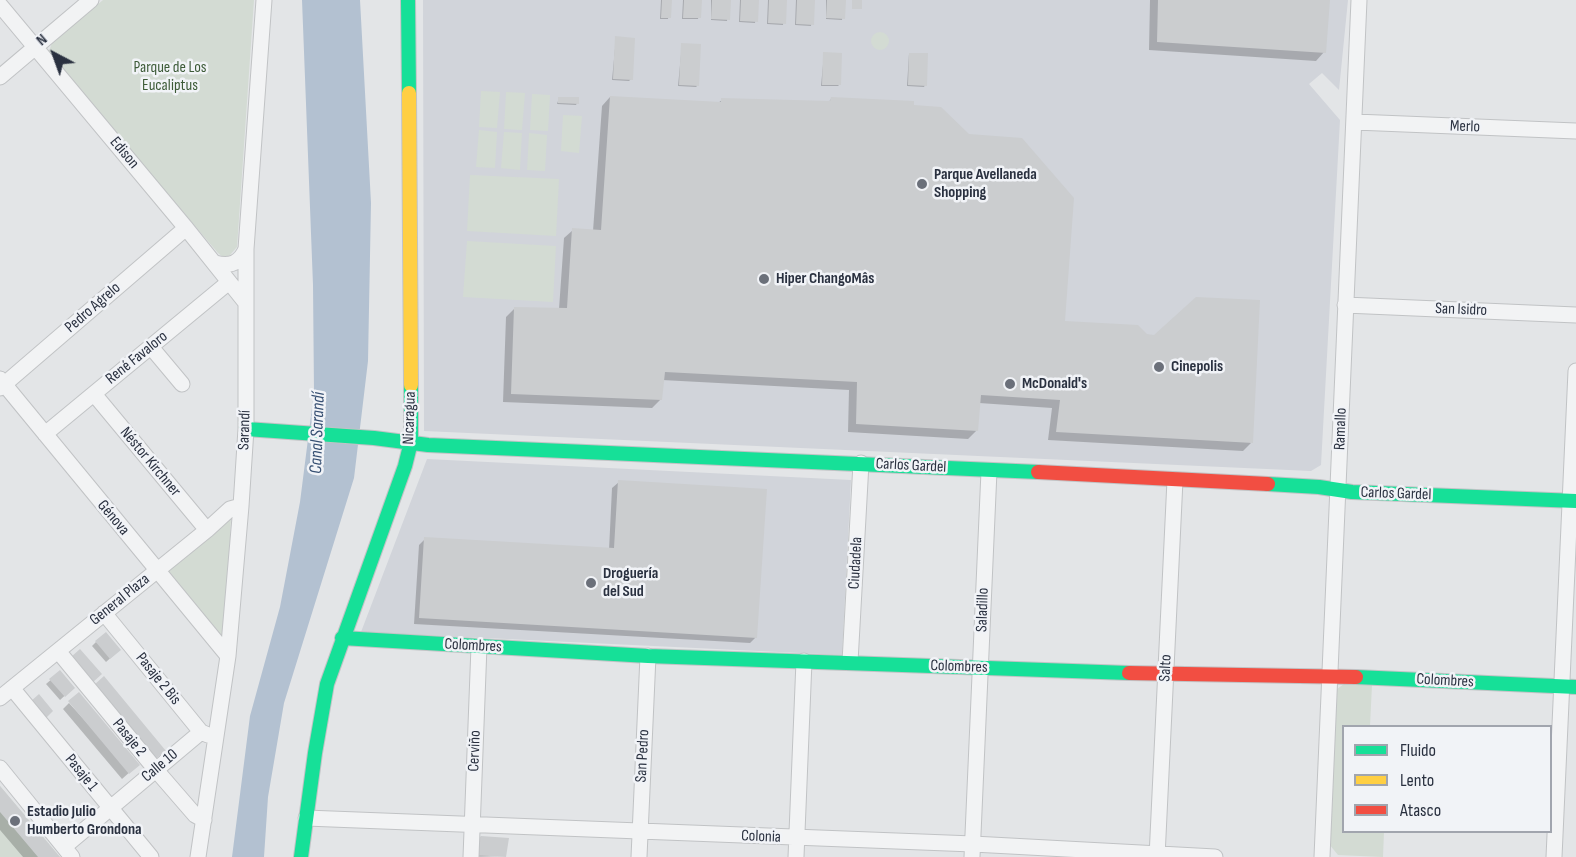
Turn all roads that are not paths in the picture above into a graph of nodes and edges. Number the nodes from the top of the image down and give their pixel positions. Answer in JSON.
{"nodes":[{"id":1,"x":92,"y":0,"type":"edge"},
{"id":2,"x":264,"y":0,"type":"edge"},
{"id":3,"x":408,"y":0,"type":"edge"},
{"id":4,"x":1359,"y":0,"type":"edge"},
{"id":5,"x":0,"y":5,"type":"edge"},
{"id":6,"x":35,"y":47,"type":"junction"},
{"id":7,"x":0,"y":77,"type":"edge"},
{"id":8,"x":1355,"y":122,"type":"junction"},
{"id":9,"x":1576,"y":131,"type":"edge"},
{"id":10,"x":186,"y":228,"type":"junction"},
{"id":11,"x":246,"y":249,"type":"junction"},
{"id":12,"x":215,"y":263,"type":"junction"},
{"id":13,"x":229,"y":282,"type":"junction"},
{"id":14,"x":246,"y":303,"type":"junction"},
{"id":15,"x":1345,"y":305,"type":"junction"},
{"id":16,"x":1576,"y":315,"type":"edge"},
{"id":17,"x":151,"y":347,"type":"junction"},
{"id":18,"x":1576,"y":371,"type":"edge"},
{"id":19,"x":1,"y":384,"type":"edge"},
{"id":20,"x":182,"y":384,"type":"dead end"},
{"id":21,"x":94,"y":394,"type":"junction"},
{"id":22,"x":246,"y":429,"type":"junction"},
{"id":23,"x":45,"y":434,"type":"junction"},
{"id":24,"x":411,"y":442,"type":"junction"},
{"id":25,"x":861,"y":463,"type":"junction"},
{"id":26,"x":989,"y":471,"type":"junction"},
{"id":27,"x":1175,"y":480,"type":"junction"},
{"id":28,"x":1339,"y":491,"type":"junction"},
{"id":29,"x":1573,"y":501,"type":"edge"},
{"id":30,"x":241,"y":506,"type":"junction"},
{"id":31,"x":207,"y":530,"type":"junction"},
{"id":32,"x":157,"y":570,"type":"junction"},
{"id":33,"x":104,"y":613,"type":"junction"},
{"id":34,"x":342,"y":638,"type":"junction"},
{"id":35,"x":479,"y":646,"type":"junction"},
{"id":36,"x":58,"y":651,"type":"junction"},
{"id":37,"x":228,"y":656,"type":"junction"},
{"id":38,"x":648,"y":656,"type":"junction"},
{"id":39,"x":804,"y":661,"type":"junction"},
{"id":40,"x":850,"y":662,"type":"junction"},
{"id":41,"x":981,"y":668,"type":"junction"},
{"id":42,"x":1166,"y":674,"type":"junction"},
{"id":43,"x":1330,"y":676,"type":"junction"},
{"id":44,"x":1569,"y":687,"type":"edge"},
{"id":45,"x":6,"y":693,"type":"edge"},
{"id":46,"x":201,"y":732,"type":"junction"},
{"id":47,"x":216,"y":738,"type":"junction"},
{"id":48,"x":0,"y":768,"type":"edge"},
{"id":49,"x":156,"y":770,"type":"junction"},
{"id":50,"x":110,"y":808,"type":"junction"},
{"id":51,"x":306,"y":818,"type":"junction"},
{"id":52,"x":204,"y":820,"type":"junction"},
{"id":53,"x":472,"y":826,"type":"junction"},
{"id":54,"x":640,"y":832,"type":"junction"},
{"id":55,"x":797,"y":838,"type":"junction"},
{"id":56,"x":973,"y":851,"type":"edge"},
{"id":57,"x":68,"y":852,"type":"edge"},
{"id":58,"x":1158,"y":856,"type":"edge"},
{"id":59,"x":151,"y":857,"type":"edge"},
{"id":60,"x":198,"y":857,"type":"edge"},
{"id":61,"x":302,"y":857,"type":"edge"},
{"id":62,"x":471,"y":857,"type":"edge"},
{"id":63,"x":639,"y":857,"type":"edge"},
{"id":64,"x":796,"y":857,"type":"edge"},
{"id":65,"x":1215,"y":857,"type":"edge"},
{"id":66,"x":1322,"y":857,"type":"edge"},
{"id":67,"x":1554,"y":857,"type":"edge"}],
"edges":[{"from":1,"to":6,"type":"street"},
{"from":2,"to":11,"type":"street","name":"Sarandí"},
{"from":3,"to":24,"type":"street","name":"Nicaragua"},
{"from":4,"to":8,"type":"street","name":"Ramallo"},
{"from":5,"to":6,"type":"street","name":"Edison"},
{"from":6,"to":7,"type":"street"},
{"from":6,"to":10,"type":"street","name":"Edison"},
{"from":8,"to":9,"type":"street","name":"Merlo"},
{"from":8,"to":15,"type":"street","name":"Ramallo"},
{"from":10,"to":12,"type":"street","name":"Edison"},
{"from":10,"to":19,"type":"street","name":"Pedro Agrelo"},
{"from":11,"to":12,"type":"street"},
{"from":11,"to":14,"type":"street","name":"Sarandí"},
{"from":12,"to":13,"type":"street","name":"Edison"},
{"from":13,"to":14,"type":"street","name":"Edison"},
{"from":13,"to":17,"type":"street","name":"René Favaloro"},
{"from":14,"to":22,"type":"street","name":"Sarandí"},
{"from":15,"to":16,"type":"street","name":"San Isidro"},
{"from":15,"to":28,"type":"street","name":"Ramallo"},
{"from":17,"to":20,"type":"street"},
{"from":17,"to":21,"type":"street","name":"René Favaloro"},
{"from":18,"to":29,"type":"street"},
{"from":19,"to":23,"type":"street","name":"Génova"},
{"from":21,"to":23,"type":"street","name":"René Favaloro"},
{"from":21,"to":31,"type":"street","name":"Néstor Kirchner"},
{"from":22,"to":24,"type":"street","name":"Carlos Gardel"},
{"from":22,"to":30,"type":"street","name":"Sarandí"},
{"from":23,"to":32,"type":"street","name":"Génova"},
{"from":24,"to":25,"type":"street","name":"Carlos Gardel"},
{"from":24,"to":34,"type":"street","name":"Nicaragua"},
{"from":25,"to":26,"type":"street","name":"Carlos Gardel"},
{"from":25,"to":40,"type":"street","name":"Ciudadela"},
{"from":26,"to":27,"type":"street","name":"Carlos Gardel"},
{"from":26,"to":41,"type":"street","name":"Saladillo"},
{"from":27,"to":28,"type":"street","name":"Carlos Gardel"},
{"from":27,"to":42,"type":"street","name":"Salto"},
{"from":28,"to":29,"type":"street","name":"Carlos Gardel"},
{"from":28,"to":43,"type":"street","name":"Ramallo"},
{"from":29,"to":44,"type":"street"},
{"from":30,"to":31,"type":"street","name":"General Plaza"},
{"from":30,"to":37,"type":"street","name":"Sarandí"},
{"from":31,"to":32,"type":"street","name":"General Plaza"},
{"from":32,"to":33,"type":"street","name":"General Plaza"},
{"from":32,"to":37,"type":"street","name":"Génova"},
{"from":33,"to":36,"type":"street","name":"General Plaza"},
{"from":33,"to":46,"type":"street","name":"Pasaje 2 Bis"},
{"from":34,"to":35,"type":"street","name":"Colombres"},
{"from":34,"to":51,"type":"street","name":"Nicaragua"},
{"from":35,"to":38,"type":"street","name":"Colombres"},
{"from":35,"to":53,"type":"street","name":"Cerviño"},
{"from":36,"to":45,"type":"street","name":"General Plaza"},
{"from":36,"to":49,"type":"street","name":"Pasaje 2"},
{"from":37,"to":47,"type":"street","name":"Sarandí"},
{"from":38,"to":39,"type":"street","name":"Colombres"},
{"from":38,"to":54,"type":"street","name":"San Pedro"},
{"from":39,"to":40,"type":"street","name":"Colombres"},
{"from":39,"to":55,"type":"street"},
{"from":40,"to":41,"type":"street","name":"Colombres"},
{"from":41,"to":42,"type":"street","name":"Colombres"},
{"from":41,"to":56,"type":"street","name":"Saladillo"},
{"from":42,"to":43,"type":"street","name":"Colombres"},
{"from":42,"to":58,"type":"street","name":"Salto"},
{"from":43,"to":44,"type":"street","name":"Colombres"},
{"from":43,"to":66,"type":"street","name":"Ramallo"},
{"from":44,"to":67,"type":"street"},
{"from":45,"to":50,"type":"street","name":"Pasaje 1"},
{"from":46,"to":47,"type":"street","name":"Pasaje 2 Bis"},
{"from":46,"to":49,"type":"street","name":"Calle 10"},
{"from":47,"to":52,"type":"street","name":"Sarandí"},
{"from":48,"to":57,"type":"street"},
{"from":49,"to":50,"type":"street","name":"Calle 10"},
{"from":49,"to":52,"type":"street","name":"Pasaje 2"},
{"from":50,"to":57,"type":"street","name":"Calle 10"},
{"from":50,"to":59,"type":"street","name":"Pasaje 1"},
{"from":51,"to":53,"type":"street","name":"Colonia"},
{"from":51,"to":61,"type":"street","name":"Nicaragua"},
{"from":52,"to":60,"type":"street","name":"Sarandí"},
{"from":53,"to":54,"type":"street","name":"Colonia"},
{"from":53,"to":62,"type":"street","name":"Cerviño"},
{"from":54,"to":55,"type":"street","name":"Colonia"},
{"from":54,"to":63,"type":"street","name":"San Pedro"},
{"from":55,"to":56,"type":"street","name":"Colonia"},
{"from":55,"to":64,"type":"street"},
{"from":56,"to":58,"type":"street","name":"Colonia"},
{"from":58,"to":65,"type":"street","name":"Colonia"}]}
